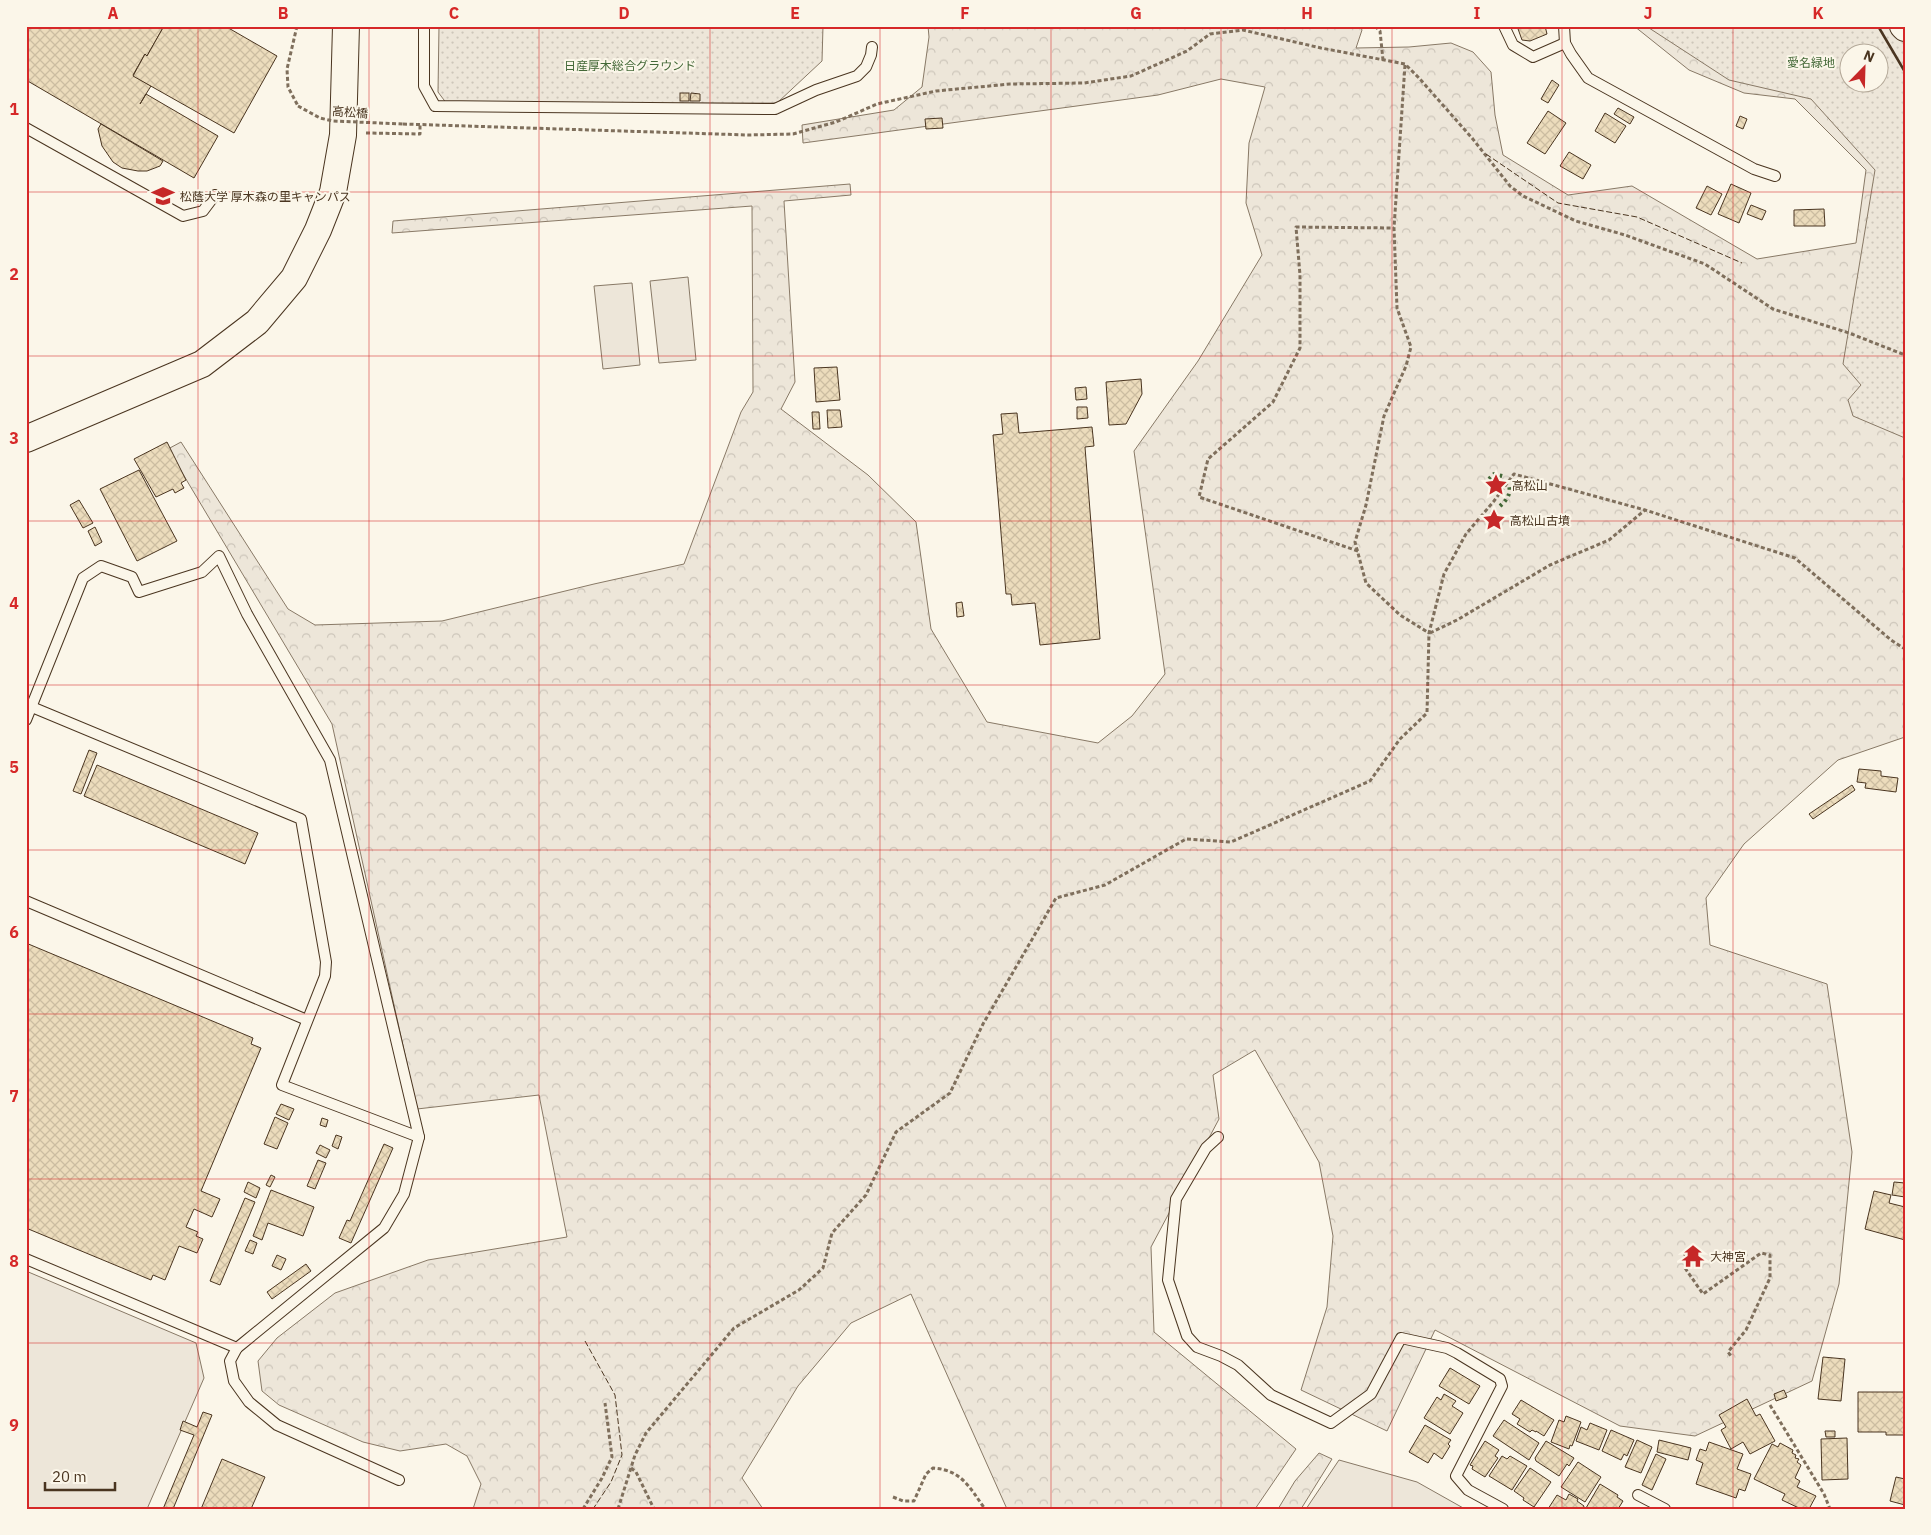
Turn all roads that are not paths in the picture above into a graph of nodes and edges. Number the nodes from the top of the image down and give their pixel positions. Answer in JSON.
{"nodes":[{"id":1,"x":346,"y":26,"type":"edge"},
{"id":2,"x":424,"y":26,"type":"edge"},
{"id":3,"x":1504,"y":26,"type":"edge"},
{"id":4,"x":1564,"y":26,"type":"edge"},
{"id":5,"x":1565,"y":43,"type":"junction"},
{"id":6,"x":872,"y":47,"type":"dead end"},
{"id":7,"x":26,"y":128,"type":"edge"},
{"id":8,"x":1775,"y":176,"type":"dead end"},
{"id":9,"x":215,"y":195,"type":"dead end"},
{"id":10,"x":29,"y":435,"type":"edge"},
{"id":11,"x":29,"y":706,"type":"edge"},
{"id":12,"x":26,"y":720,"type":"edge"},
{"id":13,"x":26,"y":901,"type":"edge"},
{"id":14,"x":307,"y":1020,"type":"junction"},
{"id":15,"x":418,"y":1137,"type":"junction"},
{"id":16,"x":1218,"y":1137,"type":"dead end"},
{"id":17,"x":26,"y":1259,"type":"edge"},
{"id":18,"x":237,"y":1348,"type":"junction"},
{"id":19,"x":399,"y":1480,"type":"dead end"},
{"id":20,"x":1638,"y":1495,"type":"dead end"},
{"id":21,"x":1503,"y":1509,"type":"edge"},
{"id":22,"x":1665,"y":1509,"type":"edge"}],
"edges":[{"from":1,"to":10,"type":"street"},
{"from":2,"to":6,"type":"lane"},
{"from":3,"to":5,"type":"lane"},
{"from":4,"to":5,"type":"lane"},
{"from":5,"to":8,"type":"lane"},
{"from":7,"to":9,"type":"lane"},
{"from":11,"to":12,"type":"lane"},
{"from":11,"to":14,"type":"lane"},
{"from":11,"to":15,"type":"lane"},
{"from":13,"to":14,"type":"lane"},
{"from":14,"to":15,"type":"lane"},
{"from":15,"to":18,"type":"lane"},
{"from":16,"to":21,"type":"lane"},
{"from":17,"to":18,"type":"lane"},
{"from":18,"to":19,"type":"lane"},
{"from":20,"to":22,"type":"lane"}]}
